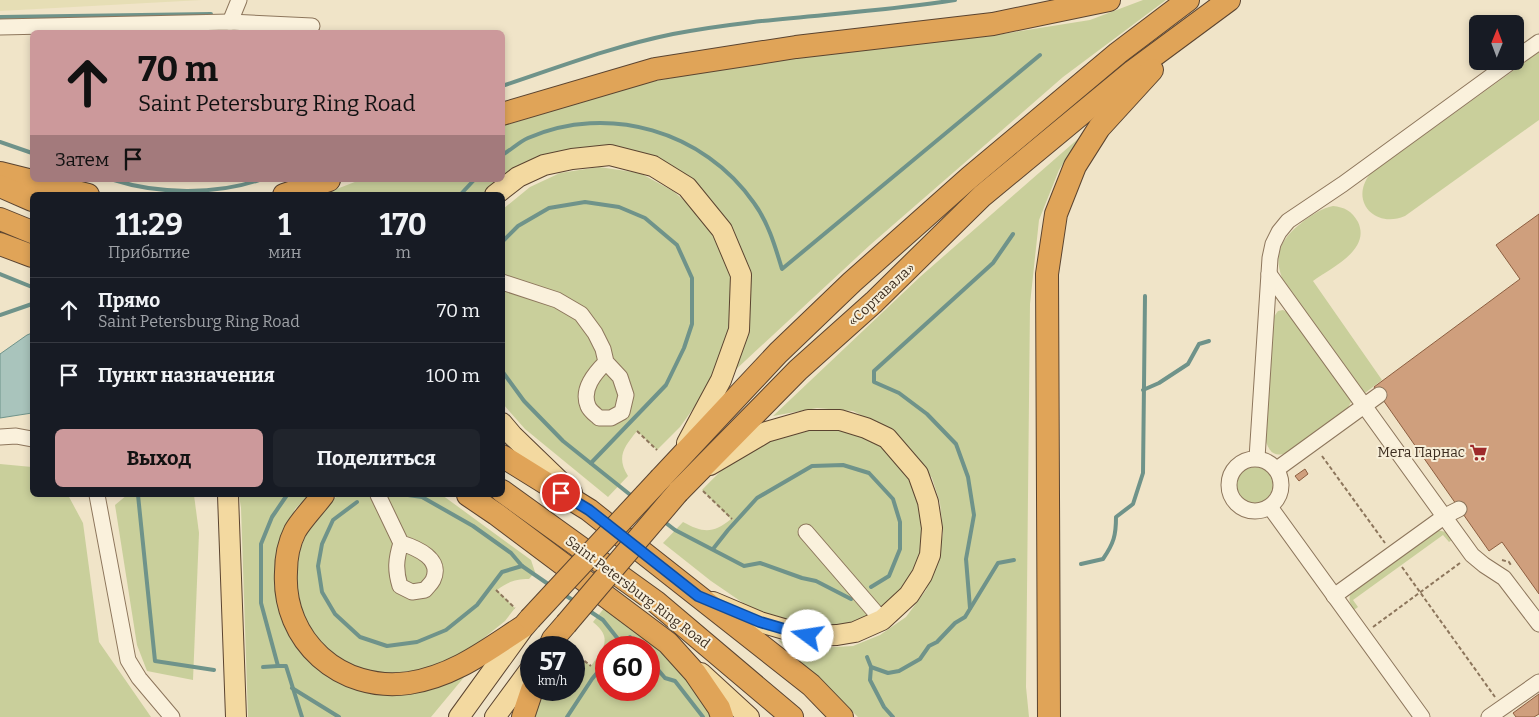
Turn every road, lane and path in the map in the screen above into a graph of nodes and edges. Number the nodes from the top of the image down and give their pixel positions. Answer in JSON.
{"nodes":[{"id":1,"x":239,"y":0,"type":"edge"},
{"id":2,"x":1109,"y":0,"type":"edge"},
{"id":3,"x":1188,"y":0,"type":"edge"},
{"id":4,"x":1229,"y":0,"type":"edge"},
{"id":5,"x":230,"y":22,"type":"junction"},
{"id":6,"x":312,"y":26,"type":"dead end"},
{"id":7,"x":0,"y":27,"type":"edge"},
{"id":8,"x":1181,"y":35,"type":"junction"},
{"id":9,"x":1539,"y":42,"type":"edge"},
{"id":10,"x":1524,"y":53,"type":"edge"},
{"id":11,"x":1500,"y":70,"type":"edge"},
{"id":12,"x":505,"y":113,"type":"edge"},
{"id":13,"x":0,"y":173,"type":"edge"},
{"id":14,"x":30,"y":180,"type":"edge"},
{"id":15,"x":36,"y":182,"type":"edge"},
{"id":16,"x":323,"y":182,"type":"edge"},
{"id":17,"x":0,"y":186,"type":"edge"},
{"id":18,"x":76,"y":192,"type":"edge"},
{"id":19,"x":293,"y":192,"type":"edge"},
{"id":20,"x":499,"y":192,"type":"edge"},
{"id":21,"x":30,"y":199,"type":"edge"},
{"id":22,"x":0,"y":219,"type":"edge"},
{"id":23,"x":30,"y":231,"type":"edge"},
{"id":24,"x":1269,"y":274,"type":"junction"},
{"id":25,"x":505,"y":283,"type":"edge"},
{"id":26,"x":606,"y":362,"type":"dead end"},
{"id":27,"x":1380,"y":395,"type":"dead end"},
{"id":28,"x":1364,"y":406,"type":"junction"},
{"id":29,"x":505,"y":427,"type":"edge"},
{"id":30,"x":637,"y":431,"type":"dead end"},
{"id":31,"x":0,"y":438,"type":"edge"},
{"id":32,"x":30,"y":438,"type":"edge"},
{"id":33,"x":1322,"y":456,"type":"dead end"},
{"id":34,"x":505,"y":458,"type":"edge"},
{"id":35,"x":1257,"y":458,"type":"junction"},
{"id":36,"x":664,"y":464,"type":"junction"},
{"id":37,"x":1276,"y":469,"type":"junction"},
{"id":38,"x":699,"y":482,"type":"junction"},
{"id":39,"x":505,"y":493,"type":"edge"},
{"id":40,"x":97,"y":497,"type":"edge"},
{"id":41,"x":228,"y":497,"type":"edge"},
{"id":42,"x":321,"y":497,"type":"edge"},
{"id":43,"x":379,"y":497,"type":"edge"},
{"id":44,"x":466,"y":497,"type":"edge"},
{"id":45,"x":471,"y":497,"type":"edge"},
{"id":46,"x":1270,"y":506,"type":"junction"},
{"id":47,"x":1459,"y":509,"type":"dead end"},
{"id":48,"x":589,"y":510,"type":"junction"},
{"id":49,"x":496,"y":514,"type":"junction"},
{"id":50,"x":1445,"y":516,"type":"junction"},
{"id":51,"x":732,"y":519,"type":"dead end"},
{"id":52,"x":806,"y":532,"type":"dead end"},
{"id":53,"x":402,"y":543,"type":"dead end"},
{"id":54,"x":1388,"y":547,"type":"dead end"},
{"id":55,"x":1466,"y":559,"type":"dead end"},
{"id":56,"x":1402,"y":567,"type":"dead end"},
{"id":57,"x":496,"y":590,"type":"dead end"},
{"id":58,"x":1420,"y":592,"type":"junction"},
{"id":59,"x":698,"y":596,"type":"junction"},
{"id":60,"x":1334,"y":596,"type":"junction"},
{"id":61,"x":523,"y":618,"type":"junction"},
{"id":62,"x":882,"y":620,"type":"junction"},
{"id":63,"x":1539,"y":624,"type":"edge"},
{"id":64,"x":1370,"y":630,"type":"dead end"},
{"id":65,"x":557,"y":636,"type":"edge"},
{"id":66,"x":668,"y":643,"type":"junction"},
{"id":67,"x":585,"y":661,"type":"edge"},
{"id":68,"x":591,"y":666,"type":"dead end"},
{"id":69,"x":1539,"y":682,"type":"edge"},
{"id":70,"x":520,"y":683,"type":"edge"},
{"id":71,"x":528,"y":701,"type":"edge"},
{"id":72,"x":1498,"y":701,"type":"dead end"},
{"id":73,"x":172,"y":717,"type":"edge"},
{"id":74,"x":236,"y":717,"type":"edge"},
{"id":75,"x":458,"y":717,"type":"edge"},
{"id":76,"x":496,"y":717,"type":"edge"},
{"id":77,"x":523,"y":717,"type":"edge"},
{"id":78,"x":722,"y":717,"type":"edge"},
{"id":79,"x":749,"y":717,"type":"edge"},
{"id":80,"x":792,"y":717,"type":"edge"},
{"id":81,"x":842,"y":717,"type":"edge"},
{"id":82,"x":1050,"y":717,"type":"edge"},
{"id":83,"x":1422,"y":717,"type":"edge"},
{"id":84,"x":1489,"y":717,"type":"edge"}],
"edges":[{"from":1,"to":5,"type":"street"},
{"from":2,"to":12,"type":"highway"},
{"from":3,"to":36,"type":"highway","name":"«Сортавала»"},
{"from":4,"to":8,"type":"highway","name":"«Сортавала»"},
{"from":5,"to":6,"type":"street"},
{"from":5,"to":7,"type":"street"},
{"from":8,"to":38,"type":"highway","name":"«Сортавала»"},
{"from":8,"to":82,"type":"highway"},
{"from":9,"to":10,"type":"street"},
{"from":11,"to":24,"type":"street"},
{"from":13,"to":14,"type":"highway"},
{"from":15,"to":18,"type":"highway"},
{"from":16,"to":19,"type":"highway"},
{"from":17,"to":21,"type":"highway"},
{"from":20,"to":36,"type":"main road"},
{"from":22,"to":23,"type":"highway"},
{"from":24,"to":28,"type":"street"},
{"from":24,"to":35,"type":"street"},
{"from":25,"to":26,"type":"street"},
{"from":27,"to":28,"type":"street"},
{"from":28,"to":37,"type":"street"},
{"from":28,"to":50,"type":"street"},
{"from":29,"to":48,"type":"main road"},
{"from":30,"to":36,"type":"path"},
{"from":31,"to":32,"type":"street"},
{"from":33,"to":54,"type":"path"},
{"from":34,"to":48,"type":"highway"},
{"from":35,"to":37,"type":"street"},
{"from":35,"to":46,"type":"street"},
{"from":36,"to":61,"type":"highway","name":"«Сортавала»","bridge":true},
{"from":37,"to":46,"type":"street"},
{"from":38,"to":51,"type":"path"},
{"from":38,"to":62,"type":"main road"},
{"from":38,"to":65,"type":"highway","name":"«Сортавала»","bridge":true},
{"from":39,"to":80,"type":"highway","name":"Saint Petersburg Ring Road"},
{"from":40,"to":73,"type":"street"},
{"from":41,"to":74,"type":"main road"},
{"from":42,"to":61,"type":"highway","name":"«Сортавала»"},
{"from":43,"to":53,"type":"street"},
{"from":44,"to":49,"type":"highway"},
{"from":45,"to":49,"type":"highway"},
{"from":46,"to":60,"type":"street"},
{"from":47,"to":50,"type":"street"},
{"from":48,"to":59,"type":"highway"},
{"from":49,"to":66,"type":"highway"},
{"from":50,"to":60,"type":"street"},
{"from":50,"to":63,"type":"street"},
{"from":52,"to":62,"type":"street"},
{"from":55,"to":58,"type":"path"},
{"from":56,"to":58,"type":"path"},
{"from":57,"to":61,"type":"path"},
{"from":58,"to":64,"type":"path"},
{"from":58,"to":72,"type":"path"},
{"from":59,"to":62,"type":"main road"},
{"from":59,"to":81,"type":"highway"},
{"from":60,"to":83,"type":"street"},
{"from":61,"to":75,"type":"main road"},
{"from":66,"to":78,"type":"highway"},
{"from":66,"to":79,"type":"main road"},
{"from":67,"to":68,"type":"path"},
{"from":69,"to":84,"type":"street"},
{"from":70,"to":76,"type":"main road"},
{"from":71,"to":77,"type":"highway"}]}
